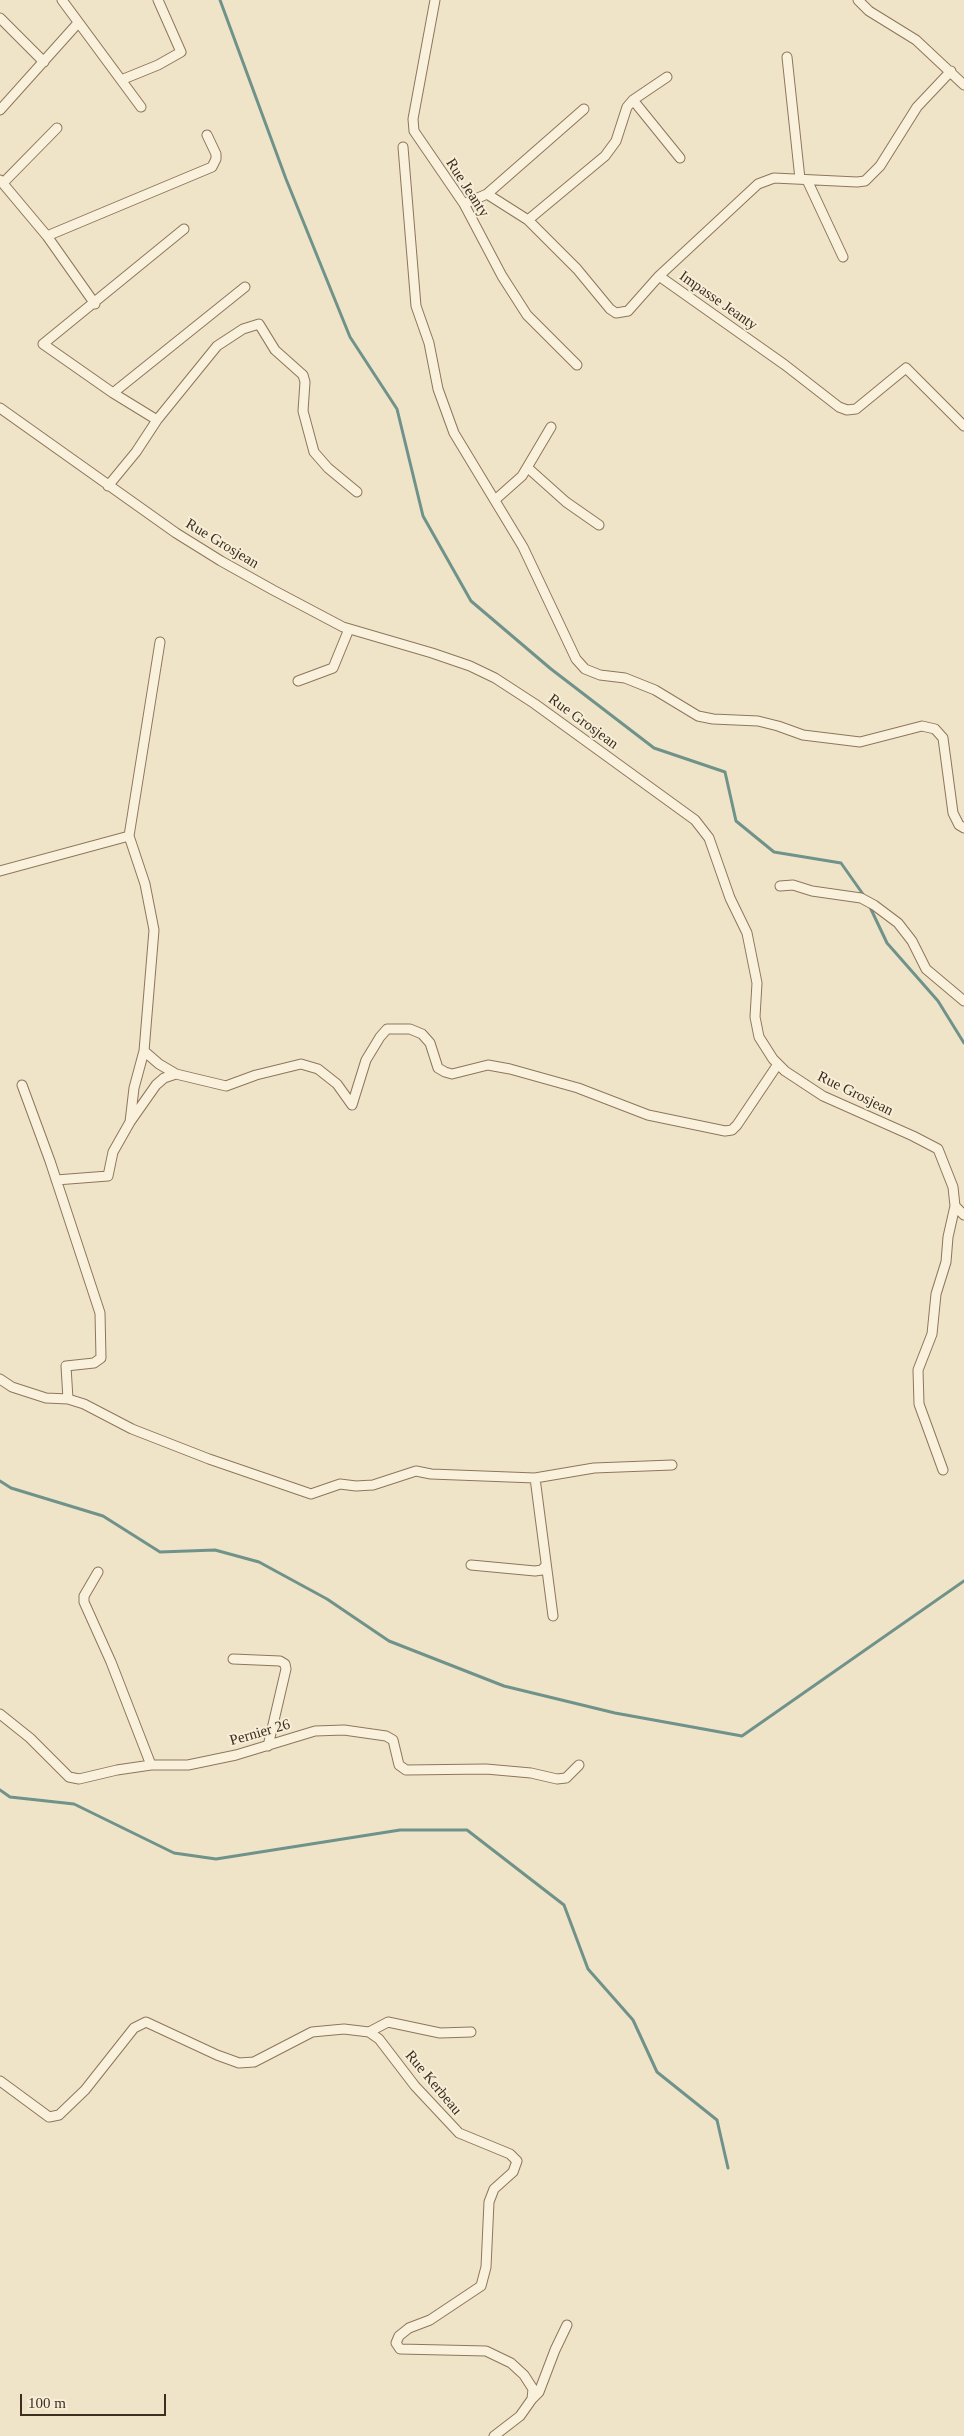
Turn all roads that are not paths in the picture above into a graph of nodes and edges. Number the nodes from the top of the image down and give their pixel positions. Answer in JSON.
{"nodes":[{"id":1,"x":62,"y":0,"type":"edge"},
{"id":2,"x":158,"y":0,"type":"edge"},
{"id":3,"x":435,"y":0,"type":"edge"},
{"id":4,"x":858,"y":0,"type":"edge"},
{"id":5,"x":0,"y":18,"type":"edge"},
{"id":6,"x":78,"y":22,"type":"junction"},
{"id":7,"x":788,"y":57,"type":"dead end"},
{"id":8,"x":44,"y":62,"type":"junction"},
{"id":9,"x":951,"y":71,"type":"junction"},
{"id":10,"x":667,"y":77,"type":"dead end"},
{"id":11,"x":122,"y":80,"type":"junction"},
{"id":12,"x":964,"y":85,"type":"edge"},
{"id":13,"x":633,"y":100,"type":"junction"},
{"id":14,"x":141,"y":106,"type":"dead end"},
{"id":15,"x":584,"y":109,"type":"dead end"},
{"id":16,"x":0,"y":110,"type":"edge"},
{"id":17,"x":57,"y":128,"type":"dead end"},
{"id":18,"x":207,"y":135,"type":"dead end"},
{"id":19,"x":403,"y":147,"type":"dead end"},
{"id":20,"x":680,"y":158,"type":"dead end"},
{"id":21,"x":803,"y":180,"type":"junction"},
{"id":22,"x":1,"y":182,"type":"edge"},
{"id":23,"x":487,"y":194,"type":"junction"},
{"id":24,"x":464,"y":204,"type":"junction"},
{"id":25,"x":528,"y":220,"type":"junction"},
{"id":26,"x":184,"y":229,"type":"dead end"},
{"id":27,"x":47,"y":236,"type":"junction"},
{"id":28,"x":843,"y":258,"type":"dead end"},
{"id":29,"x":659,"y":276,"type":"junction"},
{"id":30,"x":245,"y":287,"type":"dead end"},
{"id":31,"x":95,"y":304,"type":"junction"},
{"id":32,"x":577,"y":365,"type":"dead end"},
{"id":33,"x":113,"y":393,"type":"junction"},
{"id":34,"x":0,"y":408,"type":"edge"},
{"id":35,"x":157,"y":420,"type":"junction"},
{"id":36,"x":964,"y":426,"type":"edge"},
{"id":37,"x":551,"y":427,"type":"dead end"},
{"id":38,"x":528,"y":468,"type":"junction"},
{"id":39,"x":108,"y":486,"type":"junction"},
{"id":40,"x":357,"y":492,"type":"dead end"},
{"id":41,"x":495,"y":500,"type":"junction"},
{"id":42,"x":599,"y":526,"type":"dead end"},
{"id":43,"x":349,"y":629,"type":"junction"},
{"id":44,"x":160,"y":642,"type":"dead end"},
{"id":45,"x":298,"y":681,"type":"dead end"},
{"id":46,"x":964,"y":828,"type":"edge"},
{"id":47,"x":130,"y":836,"type":"junction"},
{"id":48,"x":0,"y":871,"type":"edge"},
{"id":49,"x":780,"y":886,"type":"dead end"},
{"id":50,"x":964,"y":1001,"type":"edge"},
{"id":51,"x":144,"y":1051,"type":"junction"},
{"id":52,"x":778,"y":1064,"type":"junction"},
{"id":53,"x":176,"y":1074,"type":"junction"},
{"id":54,"x":22,"y":1085,"type":"dead end"},
{"id":55,"x":130,"y":1122,"type":"junction"},
{"id":56,"x":56,"y":1180,"type":"junction"},
{"id":57,"x":955,"y":1206,"type":"junction"},
{"id":58,"x":964,"y":1215,"type":"edge"},
{"id":59,"x":0,"y":1380,"type":"edge"},
{"id":60,"x":68,"y":1399,"type":"junction"},
{"id":61,"x":672,"y":1465,"type":"dead end"},
{"id":62,"x":943,"y":1470,"type":"dead end"},
{"id":63,"x":535,"y":1478,"type":"junction"},
{"id":64,"x":471,"y":1565,"type":"dead end"},
{"id":65,"x":546,"y":1565,"type":"junction"},
{"id":66,"x":98,"y":1572,"type":"dead end"},
{"id":67,"x":553,"y":1616,"type":"dead end"},
{"id":68,"x":233,"y":1659,"type":"dead end"},
{"id":69,"x":0,"y":1714,"type":"edge"},
{"id":70,"x":268,"y":1746,"type":"junction"},
{"id":71,"x":579,"y":1765,"type":"dead end"},
{"id":72,"x":151,"y":1766,"type":"junction"},
{"id":73,"x":370,"y":2032,"type":"junction"},
{"id":74,"x":471,"y":2032,"type":"dead end"},
{"id":75,"x":0,"y":2082,"type":"edge"},
{"id":76,"x":567,"y":2325,"type":"dead end"},
{"id":77,"x":532,"y":2399,"type":"junction"},
{"id":78,"x":494,"y":2436,"type":"edge"}],
"edges":[{"from":1,"to":6,"type":"street"},
{"from":2,"to":11,"type":"street"},
{"from":3,"to":24,"type":"street","name":"Rue Jeanty"},
{"from":4,"to":9,"type":"street"},
{"from":5,"to":8,"type":"street"},
{"from":6,"to":8,"type":"street"},
{"from":6,"to":11,"type":"street"},
{"from":7,"to":21,"type":"street"},
{"from":8,"to":16,"type":"street"},
{"from":9,"to":12,"type":"street"},
{"from":9,"to":21,"type":"street"},
{"from":10,"to":13,"type":"street"},
{"from":11,"to":14,"type":"street"},
{"from":13,"to":20,"type":"street"},
{"from":13,"to":25,"type":"street"},
{"from":15,"to":23,"type":"street"},
{"from":17,"to":22,"type":"street"},
{"from":18,"to":27,"type":"street"},
{"from":19,"to":41,"type":"street"},
{"from":21,"to":28,"type":"street"},
{"from":21,"to":29,"type":"street"},
{"from":22,"to":27,"type":"street"},
{"from":23,"to":24,"type":"street"},
{"from":23,"to":25,"type":"street","name":"Impasse Jeanty"},
{"from":24,"to":32,"type":"street","name":"Rue Jeanty"},
{"from":25,"to":29,"type":"street","name":"Impasse Jeanty"},
{"from":26,"to":31,"type":"street"},
{"from":27,"to":31,"type":"street"},
{"from":29,"to":36,"type":"street","name":"Impasse Jeanty"},
{"from":30,"to":33,"type":"street"},
{"from":31,"to":33,"type":"street"},
{"from":33,"to":35,"type":"street"},
{"from":34,"to":39,"type":"street","name":"Rue Grosjean"},
{"from":35,"to":39,"type":"street"},
{"from":35,"to":40,"type":"street"},
{"from":37,"to":38,"type":"street"},
{"from":38,"to":41,"type":"street"},
{"from":38,"to":42,"type":"street"},
{"from":39,"to":43,"type":"street","name":"Rue Grosjean"},
{"from":41,"to":46,"type":"street"},
{"from":43,"to":45,"type":"street"},
{"from":43,"to":52,"type":"street","name":"Rue Grosjean"},
{"from":44,"to":47,"type":"street"},
{"from":47,"to":48,"type":"street"},
{"from":47,"to":51,"type":"street"},
{"from":49,"to":50,"type":"street"},
{"from":51,"to":53,"type":"street"},
{"from":51,"to":55,"type":"street"},
{"from":52,"to":53,"type":"street"},
{"from":52,"to":57,"type":"street","name":"Rue Grosjean"},
{"from":53,"to":55,"type":"street"},
{"from":54,"to":56,"type":"street"},
{"from":55,"to":56,"type":"street"},
{"from":56,"to":60,"type":"street"},
{"from":57,"to":58,"type":"street"},
{"from":57,"to":62,"type":"street"},
{"from":59,"to":60,"type":"street"},
{"from":60,"to":63,"type":"street"},
{"from":61,"to":63,"type":"street"},
{"from":63,"to":65,"type":"street"},
{"from":64,"to":65,"type":"street"},
{"from":65,"to":67,"type":"street"},
{"from":66,"to":72,"type":"street"},
{"from":68,"to":70,"type":"street"},
{"from":69,"to":72,"type":"street","name":"Pernier 26"},
{"from":70,"to":71,"type":"street","name":"Pernier 26"},
{"from":70,"to":72,"type":"street","name":"Pernier 26"},
{"from":73,"to":74,"type":"street"},
{"from":73,"to":75,"type":"street"},
{"from":73,"to":77,"type":"street","name":"Rue Kerbeau"},
{"from":76,"to":77,"type":"street"},
{"from":77,"to":78,"type":"street"}]}
